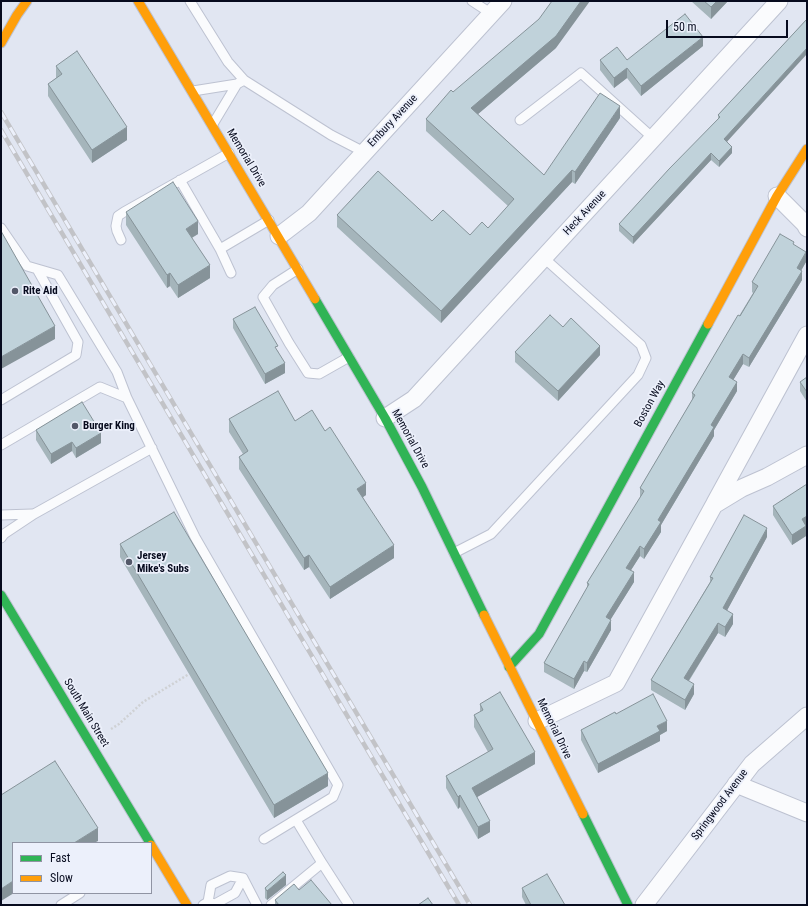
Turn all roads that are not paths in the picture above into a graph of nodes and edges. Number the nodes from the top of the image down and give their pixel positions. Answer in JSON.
{"nodes":[{"id":1,"x":27,"y":1,"type":"edge"},
{"id":2,"x":138,"y":1,"type":"edge"},
{"id":3,"x":190,"y":1,"type":"edge"},
{"id":4,"x":472,"y":1,"type":"edge"},
{"id":5,"x":503,"y":1,"type":"edge"},
{"id":6,"x":779,"y":1,"type":"edge"},
{"id":7,"x":492,"y":14,"type":"junction"},
{"id":8,"x":1,"y":43,"type":"edge"},
{"id":9,"x":240,"y":82,"type":"junction"},
{"id":10,"x":192,"y":91,"type":"junction"},
{"id":11,"x":520,"y":120,"type":"dead end"},
{"id":12,"x":212,"y":125,"type":"junction"},
{"id":13,"x":653,"y":138,"type":"junction"},
{"id":14,"x":807,"y":149,"type":"edge"},
{"id":15,"x":364,"y":152,"type":"junction"},
{"id":16,"x":229,"y":153,"type":"junction"},
{"id":17,"x":180,"y":180,"type":"junction"},
{"id":18,"x":777,"y":196,"type":"junction"},
{"id":19,"x":269,"y":220,"type":"junction"},
{"id":20,"x":1,"y":228,"type":"edge"},
{"id":21,"x":807,"y":228,"type":"edge"},
{"id":22,"x":279,"y":236,"type":"junction"},
{"id":23,"x":121,"y":240,"type":"dead end"},
{"id":24,"x":220,"y":249,"type":"junction"},
{"id":25,"x":544,"y":258,"type":"junction"},
{"id":26,"x":37,"y":269,"type":"junction"},
{"id":27,"x":298,"y":269,"type":"junction"},
{"id":28,"x":231,"y":273,"type":"dead end"},
{"id":29,"x":807,"y":335,"type":"edge"},
{"id":30,"x":349,"y":357,"type":"junction"},
{"id":31,"x":127,"y":398,"type":"junction"},
{"id":32,"x":1,"y":400,"type":"edge"},
{"id":33,"x":385,"y":418,"type":"junction"},
{"id":34,"x":1,"y":445,"type":"edge"},
{"id":35,"x":152,"y":448,"type":"junction"},
{"id":36,"x":807,"y":455,"type":"edge"},
{"id":37,"x":714,"y":505,"type":"junction"},
{"id":38,"x":34,"y":514,"type":"junction"},
{"id":39,"x":1,"y":515,"type":"edge"},
{"id":40,"x":1,"y":538,"type":"edge"},
{"id":41,"x":454,"y":553,"type":"junction"},
{"id":42,"x":1,"y":595,"type":"edge"},
{"id":43,"x":509,"y":667,"type":"junction"},
{"id":44,"x":807,"y":716,"type":"edge"},
{"id":45,"x":537,"y":721,"type":"junction"},
{"id":46,"x":736,"y":784,"type":"junction"},
{"id":47,"x":807,"y":813,"type":"edge"},
{"id":48,"x":296,"y":820,"type":"junction"},
{"id":49,"x":264,"y":840,"type":"dead end"},
{"id":50,"x":149,"y":842,"type":"edge"},
{"id":51,"x":152,"y":847,"type":"edge"},
{"id":52,"x":322,"y":863,"type":"junction"},
{"id":53,"x":242,"y":878,"type":"junction"},
{"id":54,"x":78,"y":894,"type":"edge"},
{"id":55,"x":209,"y":904,"type":"edge"},
{"id":56,"x":61,"y":905,"type":"edge"},
{"id":57,"x":187,"y":905,"type":"edge"},
{"id":58,"x":258,"y":905,"type":"edge"},
{"id":59,"x":271,"y":905,"type":"edge"},
{"id":60,"x":349,"y":905,"type":"edge"},
{"id":61,"x":628,"y":905,"type":"edge"},
{"id":62,"x":644,"y":905,"type":"edge"}],
"edges":[{"from":1,"to":8,"type":"street"},
{"from":2,"to":10,"type":"street","name":"Memorial Drive"},
{"from":3,"to":9,"type":"lane"},
{"from":4,"to":7,"type":"lane"},
{"from":5,"to":7,"type":"street","name":"Embury Avenue"},
{"from":6,"to":13,"type":"street","name":"Heck Avenue"},
{"from":7,"to":15,"type":"street","name":"Embury Avenue"},
{"from":9,"to":10,"type":"lane"},
{"from":9,"to":12,"type":"lane"},
{"from":9,"to":15,"type":"lane"},
{"from":10,"to":12,"type":"street","name":"Memorial Drive"},
{"from":11,"to":13,"type":"lane"},
{"from":12,"to":16,"type":"street","name":"Memorial Drive"},
{"from":13,"to":25,"type":"street","name":"Heck Avenue"},
{"from":14,"to":18,"type":"street","name":"Boston Way"},
{"from":15,"to":22,"type":"street","name":"Embury Avenue"},
{"from":16,"to":17,"type":"lane"},
{"from":16,"to":19,"type":"street","name":"Memorial Drive"},
{"from":17,"to":23,"type":"lane"},
{"from":17,"to":24,"type":"lane"},
{"from":18,"to":21,"type":"street"},
{"from":18,"to":43,"type":"street","name":"Boston Way"},
{"from":19,"to":22,"type":"street","name":"Memorial Drive"},
{"from":19,"to":24,"type":"lane"},
{"from":20,"to":26,"type":"lane"},
{"from":22,"to":27,"type":"street","name":"Memorial Drive"},
{"from":24,"to":28,"type":"lane"},
{"from":25,"to":33,"type":"street","name":"Heck Avenue"},
{"from":25,"to":41,"type":"lane"},
{"from":26,"to":31,"type":"lane"},
{"from":26,"to":32,"type":"lane"},
{"from":27,"to":30,"type":"street","name":"Memorial Drive"},
{"from":27,"to":30,"type":"lane"},
{"from":29,"to":37,"type":"street"},
{"from":30,"to":33,"type":"street","name":"Memorial Drive"},
{"from":31,"to":34,"type":"lane"},
{"from":31,"to":35,"type":"lane"},
{"from":33,"to":41,"type":"street","name":"Memorial Drive"},
{"from":35,"to":38,"type":"lane"},
{"from":35,"to":48,"type":"lane"},
{"from":36,"to":37,"type":"street"},
{"from":37,"to":45,"type":"street"},
{"from":38,"to":39,"type":"lane"},
{"from":38,"to":40,"type":"lane"},
{"from":41,"to":43,"type":"street","name":"Memorial Drive"},
{"from":42,"to":50,"type":"street","name":"South Main Street"},
{"from":43,"to":45,"type":"street","name":"Memorial Drive"},
{"from":44,"to":46,"type":"street","name":"Springwood Avenue"},
{"from":45,"to":61,"type":"street","name":"Memorial Drive"},
{"from":46,"to":47,"type":"street"},
{"from":46,"to":62,"type":"street","name":"Springwood Avenue"},
{"from":48,"to":49,"type":"lane"},
{"from":48,"to":52,"type":"lane"},
{"from":51,"to":57,"type":"street","name":"South Main Street"},
{"from":52,"to":59,"type":"lane"},
{"from":52,"to":60,"type":"lane"},
{"from":53,"to":55,"type":"lane"},
{"from":53,"to":55,"type":"lane"},
{"from":53,"to":58,"type":"lane"},
{"from":54,"to":56,"type":"lane"}]}
